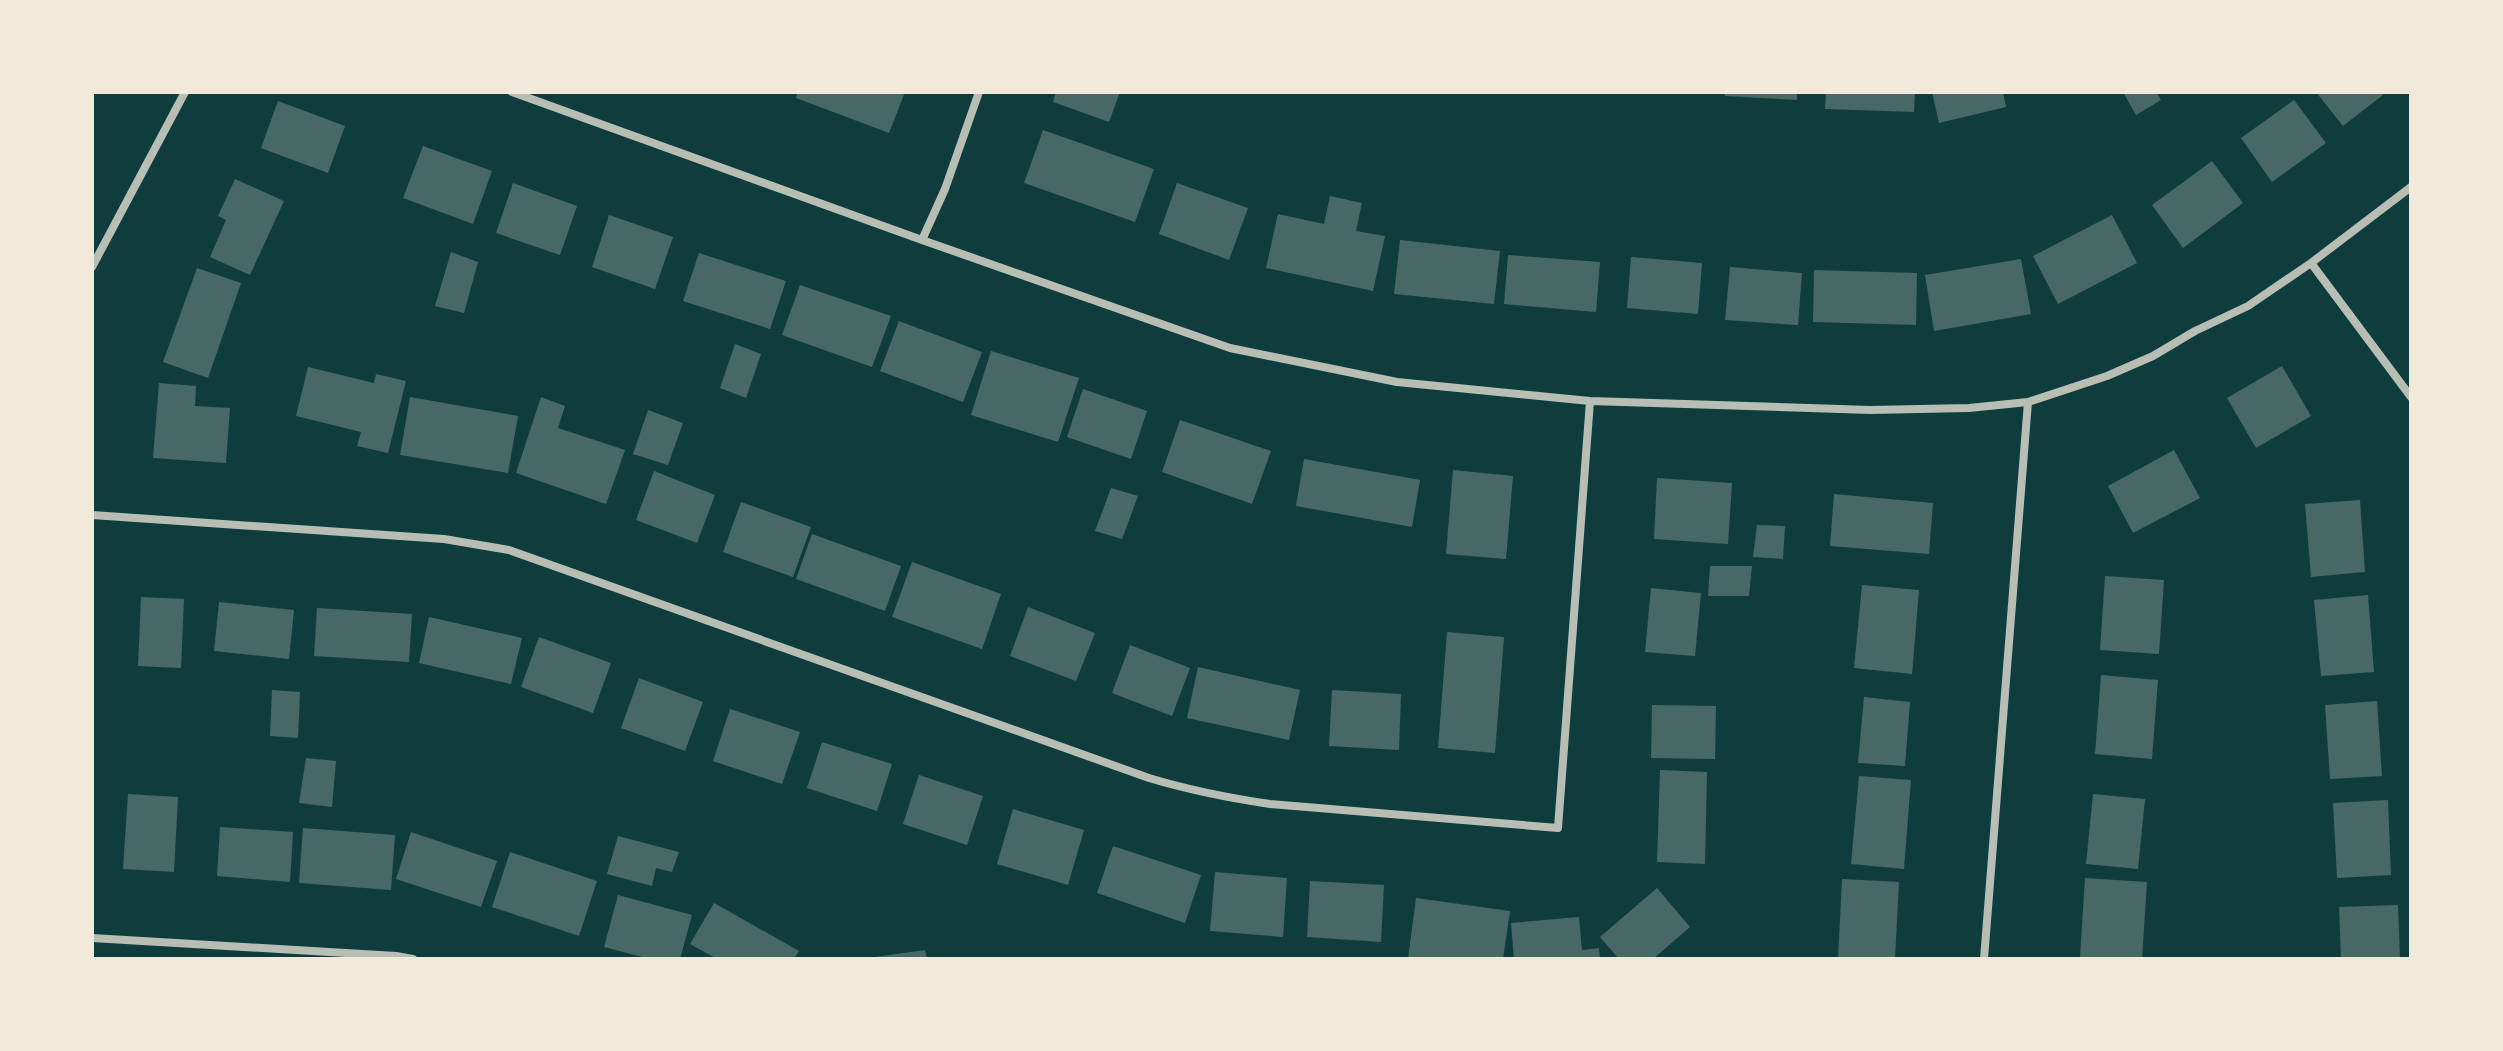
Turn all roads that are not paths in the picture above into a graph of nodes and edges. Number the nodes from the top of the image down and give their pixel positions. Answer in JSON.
{"nodes":[{"id":1,"x":185,"y":92,"type":"edge"},
{"id":2,"x":512,"y":92,"type":"edge"},
{"id":3,"x":979,"y":92,"type":"edge"},
{"id":4,"x":527,"y":95,"type":"edge"},
{"id":5,"x":2411,"y":187,"type":"edge"},
{"id":6,"x":922,"y":240,"type":"junction"},
{"id":7,"x":95,"y":254,"type":"edge"},
{"id":8,"x":2311,"y":263,"type":"junction"},
{"id":9,"x":92,"y":267,"type":"edge"},
{"id":10,"x":2411,"y":397,"type":"edge"},
{"id":11,"x":1590,"y":401,"type":"junction"},
{"id":12,"x":2028,"y":402,"type":"junction"},
{"id":13,"x":92,"y":515,"type":"edge"},
{"id":14,"x":92,"y":938,"type":"edge"},
{"id":15,"x":413,"y":959,"type":"edge"},
{"id":16,"x":1984,"y":959,"type":"edge"}],
"edges":[{"from":1,"to":7,"type":"street"},
{"from":2,"to":4,"type":"street"},
{"from":3,"to":6,"type":"street"},
{"from":4,"to":6,"type":"street"},
{"from":5,"to":8,"type":"street"},
{"from":6,"to":11,"type":"street"},
{"from":7,"to":9,"type":"street"},
{"from":8,"to":10,"type":"street"},
{"from":8,"to":12,"type":"street"},
{"from":11,"to":12,"type":"street"},
{"from":11,"to":13,"type":"street"},
{"from":12,"to":16,"type":"street"},
{"from":14,"to":15,"type":"street"}]}
